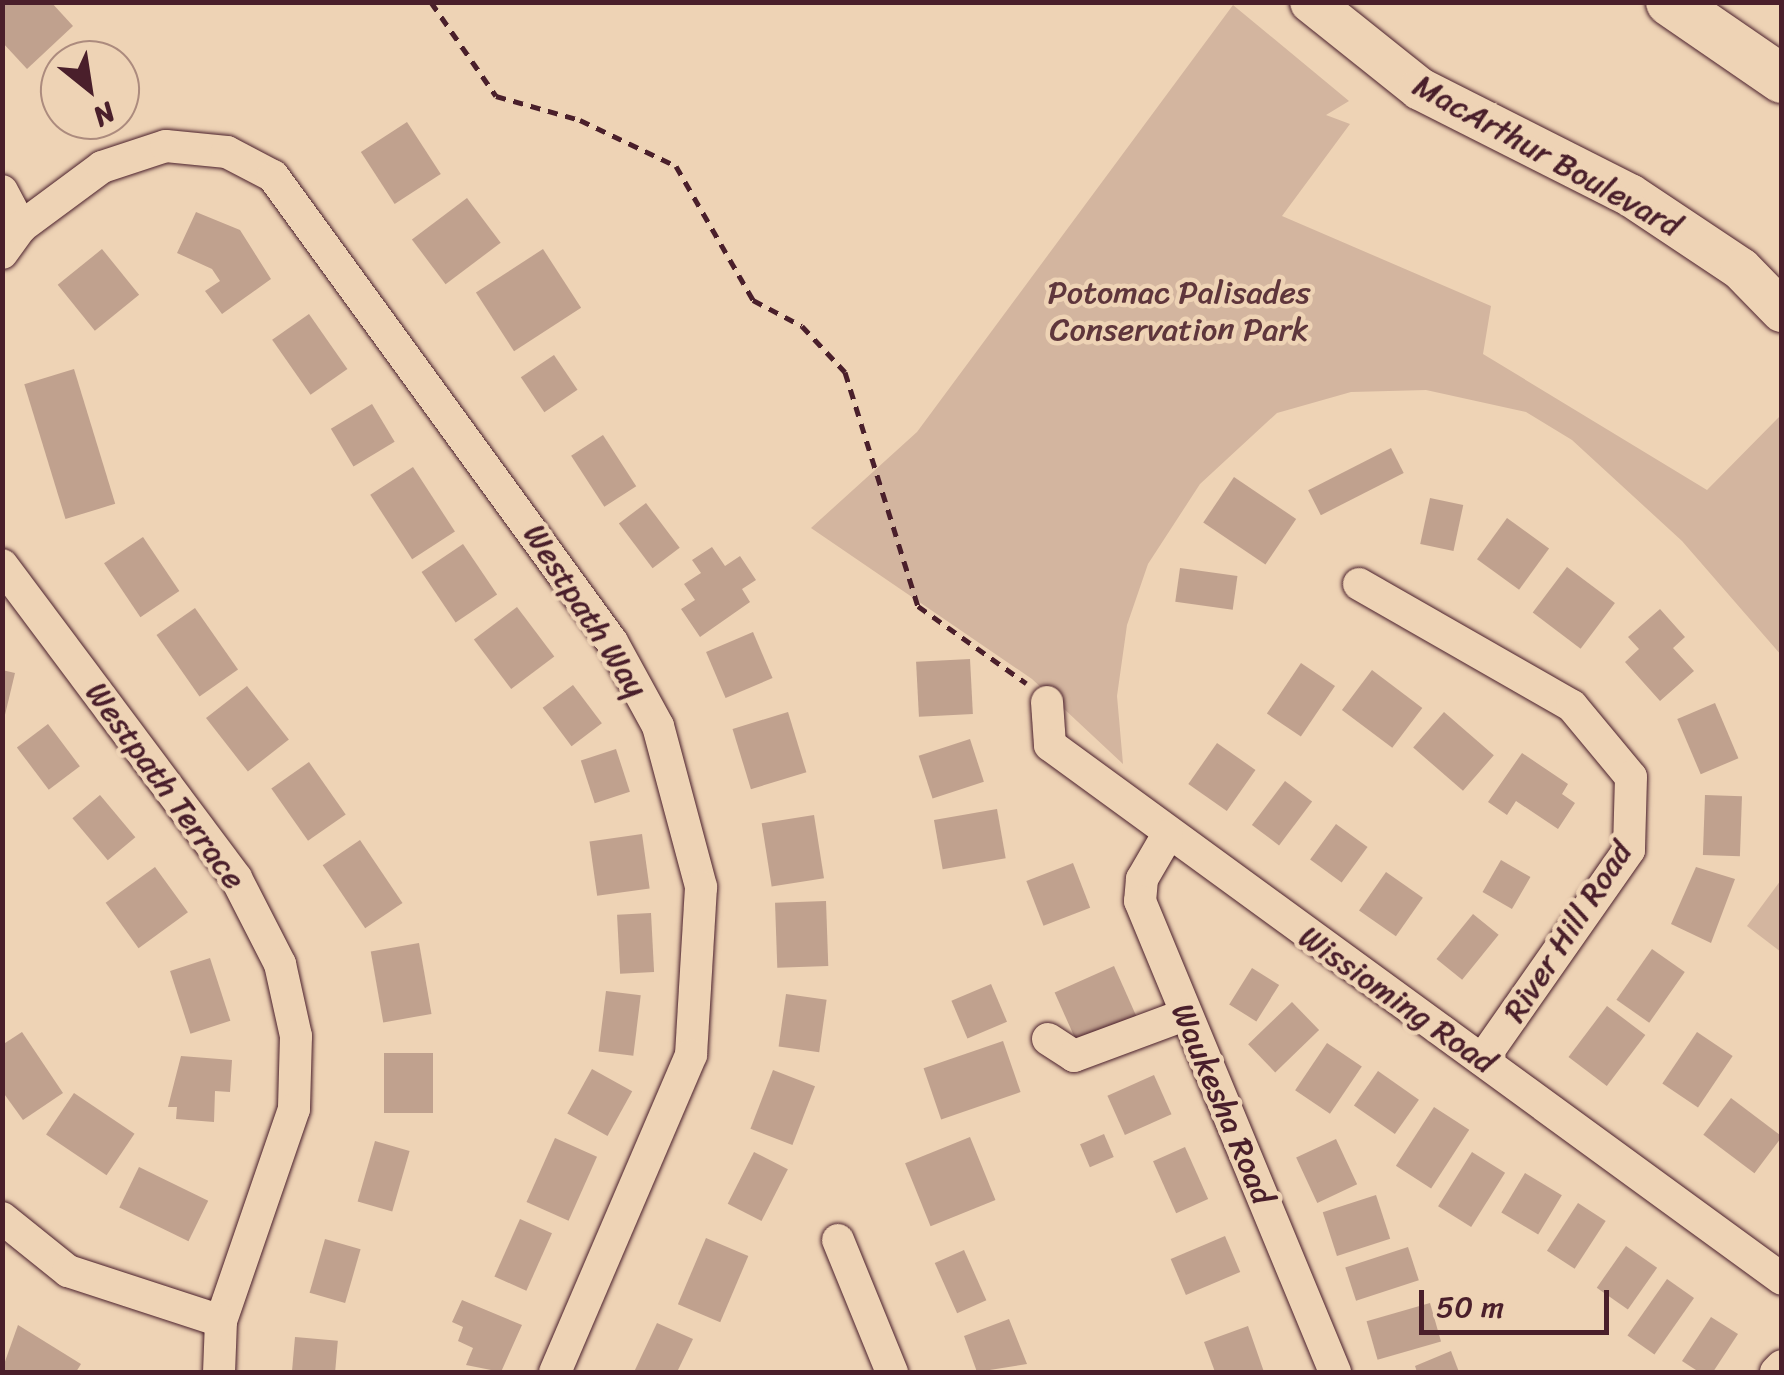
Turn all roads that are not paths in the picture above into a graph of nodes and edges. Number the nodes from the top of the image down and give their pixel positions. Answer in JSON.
{"nodes":[{"id":1,"x":1310,"y":2,"type":"edge"},
{"id":2,"x":1670,"y":2,"type":"edge"},
{"id":3,"x":1782,"y":79,"type":"edge"},
{"id":4,"x":2,"y":191,"type":"edge"},
{"id":5,"x":12,"y":240,"type":"edge"},
{"id":6,"x":1782,"y":311,"type":"edge"},
{"id":7,"x":2,"y":565,"type":"edge"},
{"id":8,"x":1359,"y":584,"type":"dead end"},
{"id":9,"x":1047,"y":702,"type":"road end"},
{"id":10,"x":1167,"y":836,"type":"junction"},
{"id":11,"x":1184,"y":1014,"type":"junction"},
{"id":12,"x":1048,"y":1039,"type":"dead end"},
{"id":13,"x":1482,"y":1060,"type":"junction"},
{"id":14,"x":2,"y":1218,"type":"edge"},
{"id":15,"x":838,"y":1240,"type":"dead end"},
{"id":16,"x":1782,"y":1279,"type":"edge"},
{"id":17,"x":221,"y":1321,"type":"junction"},
{"id":18,"x":1782,"y":1366,"type":"edge"},
{"id":19,"x":219,"y":1372,"type":"edge"},
{"id":20,"x":556,"y":1372,"type":"edge"},
{"id":21,"x":892,"y":1372,"type":"edge"},
{"id":22,"x":1335,"y":1372,"type":"edge"},
{"id":23,"x":1776,"y":1372,"type":"edge"}],
"edges":[{"from":1,"to":6,"type":"main road","name":"MacArthur Boulevard"},
{"from":2,"to":3,"type":"highway"},
{"from":4,"to":5,"type":"street"},
{"from":5,"to":20,"type":"street","name":"Westpath Way"},
{"from":7,"to":17,"type":"street","name":"Westpath Terrace"},
{"from":8,"to":13,"type":"street","name":"River Hill Road"},
{"from":9,"to":10,"type":"street","name":"Wissioming Road"},
{"from":10,"to":11,"type":"street","name":"Waukesha Road"},
{"from":10,"to":13,"type":"street","name":"Wissioming Road"},
{"from":11,"to":12,"type":"street"},
{"from":11,"to":22,"type":"street","name":"Waukesha Road"},
{"from":13,"to":16,"type":"street","name":"Wissioming Road"},
{"from":14,"to":17,"type":"street"},
{"from":15,"to":21,"type":"street"},
{"from":17,"to":19,"type":"street","name":"Westpath Terrace"},
{"from":18,"to":23,"type":"street"}]}
